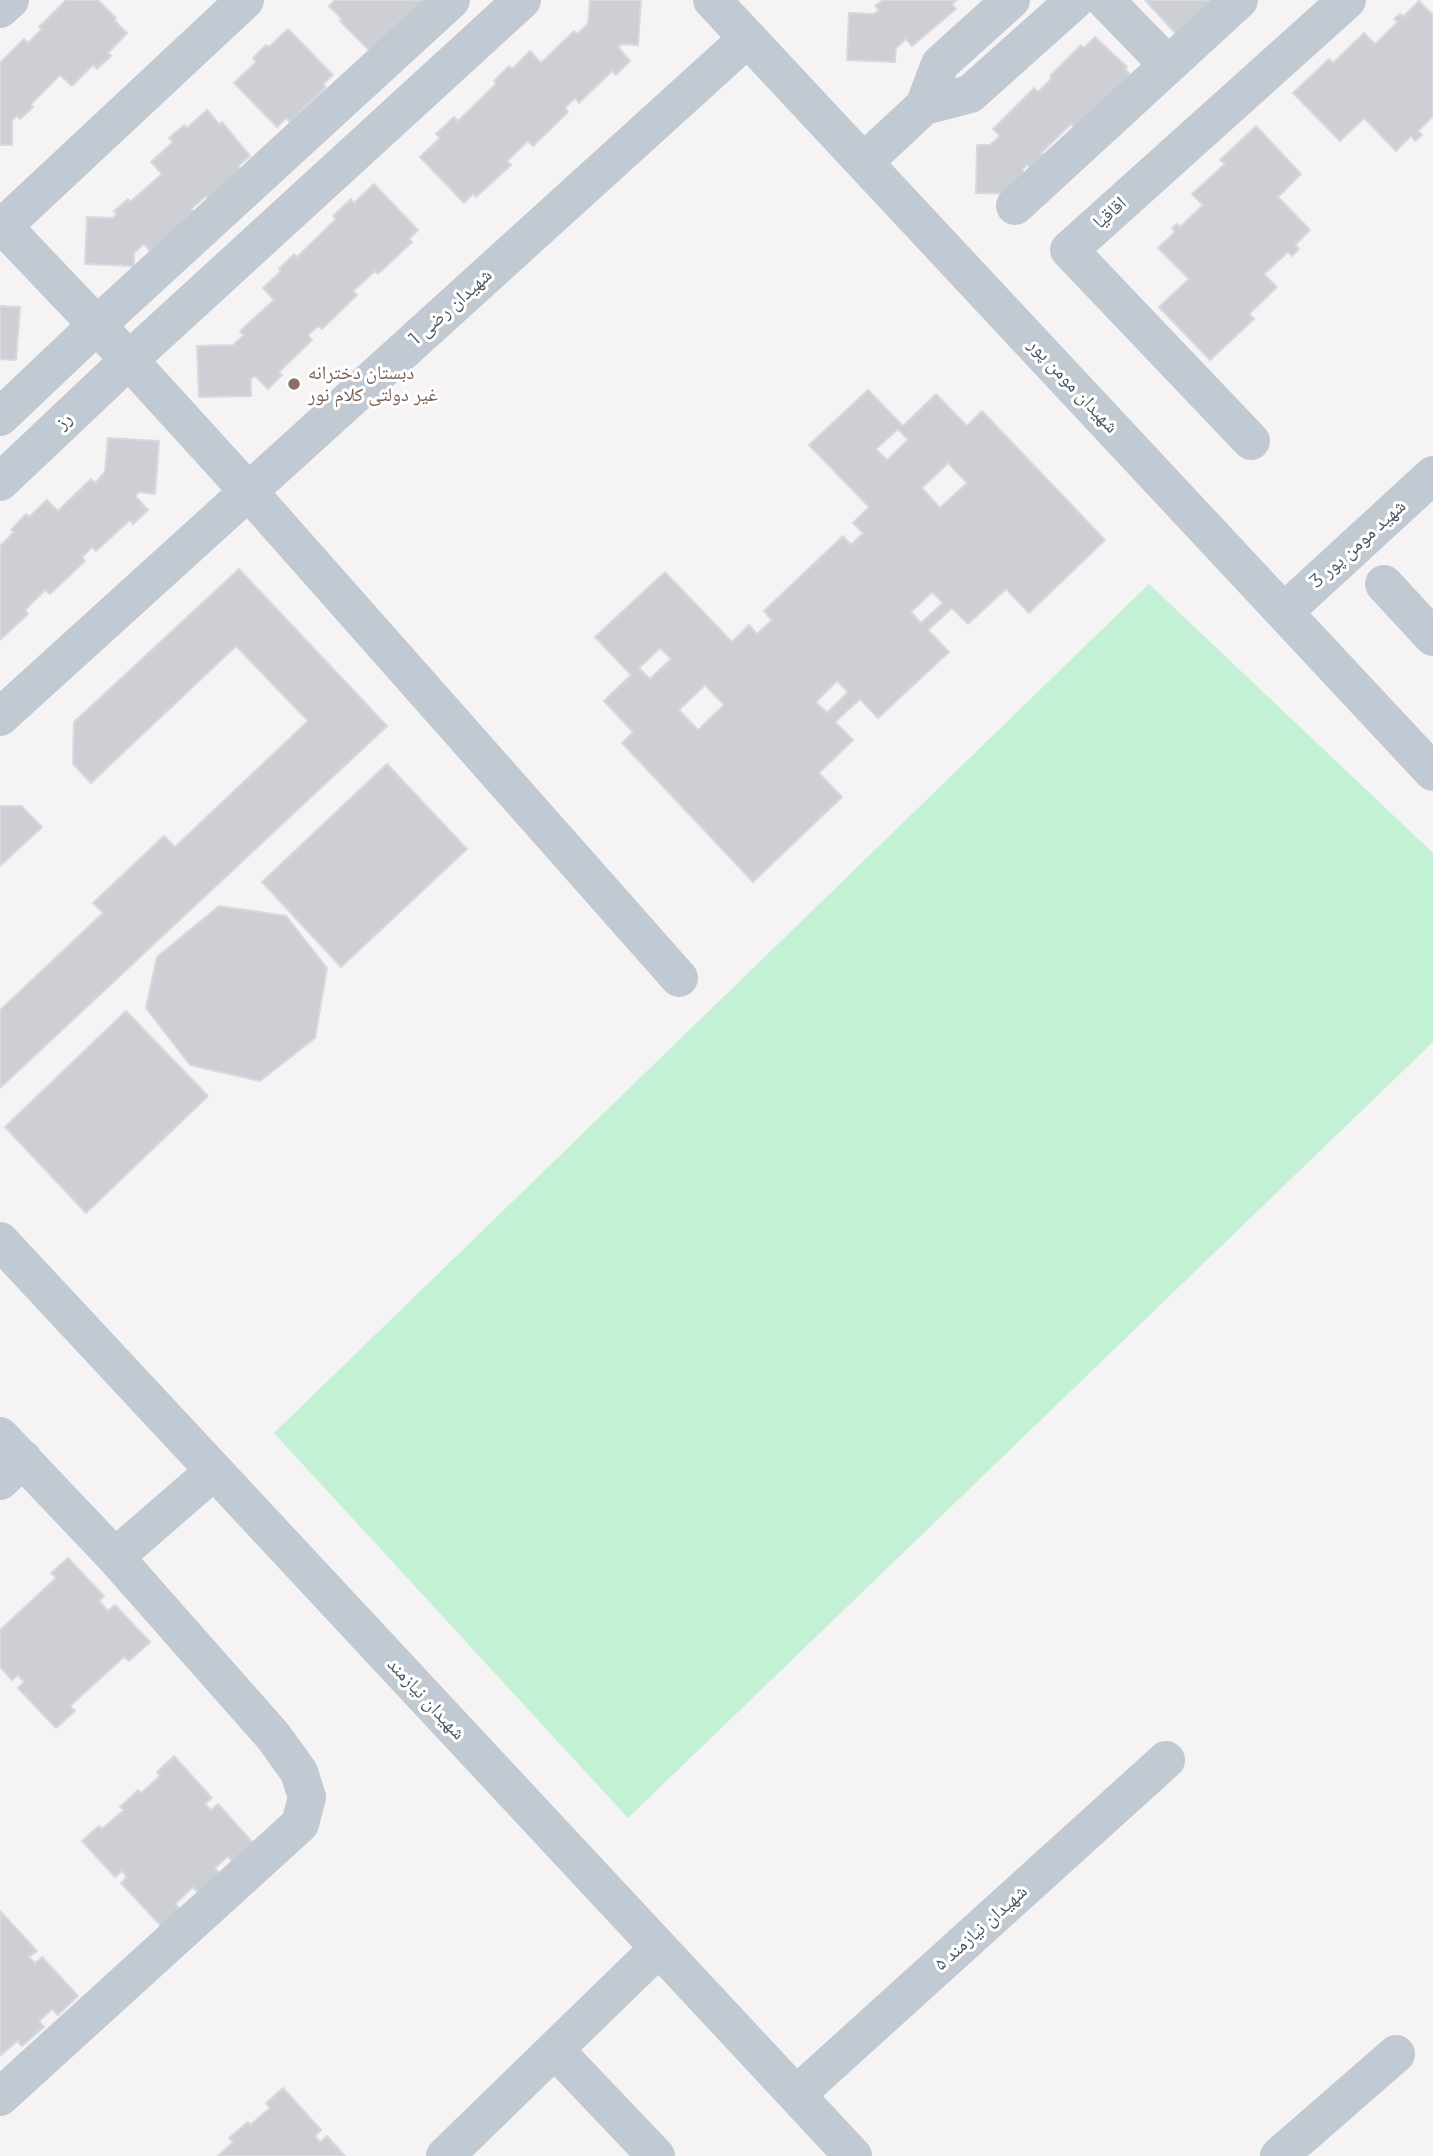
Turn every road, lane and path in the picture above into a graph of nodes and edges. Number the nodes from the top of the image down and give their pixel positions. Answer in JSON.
{"nodes":[{"id":1,"x":10,"y":0,"type":"edge"},
{"id":2,"x":245,"y":0,"type":"edge"},
{"id":3,"x":451,"y":0,"type":"edge"},
{"id":4,"x":522,"y":0,"type":"edge"},
{"id":5,"x":712,"y":0,"type":"edge"},
{"id":6,"x":1011,"y":0,"type":"edge"},
{"id":7,"x":1075,"y":0,"type":"edge"},
{"id":8,"x":1105,"y":0,"type":"edge"},
{"id":9,"x":1239,"y":0,"type":"edge"},
{"id":10,"x":1347,"y":0,"type":"edge"},
{"id":11,"x":0,"y":9,"type":"edge"},
{"id":12,"x":748,"y":38,"type":"junction"},
{"id":13,"x":1168,"y":65,"type":"junction"},
{"id":14,"x":924,"y":106,"type":"junction"},
{"id":15,"x":864,"y":162,"type":"junction"},
{"id":16,"x":1015,"y":206,"type":"dead end"},
{"id":17,"x":1,"y":226,"type":"edge"},
{"id":18,"x":97,"y":325,"type":"junction"},
{"id":19,"x":129,"y":360,"type":"junction"},
{"id":20,"x":0,"y":417,"type":"edge"},
{"id":21,"x":1251,"y":442,"type":"dead end"},
{"id":22,"x":1433,"y":475,"type":"edge"},
{"id":23,"x":0,"y":482,"type":"edge"},
{"id":24,"x":248,"y":491,"type":"junction"},
{"id":25,"x":1384,"y":584,"type":"dead end"},
{"id":26,"x":1284,"y":612,"type":"junction"},
{"id":27,"x":1433,"y":637,"type":"edge"},
{"id":28,"x":0,"y":717,"type":"edge"},
{"id":29,"x":1433,"y":772,"type":"edge"},
{"id":30,"x":679,"y":978,"type":"dead end"},
{"id":31,"x":0,"y":1241,"type":"edge"},
{"id":32,"x":8,"y":1459,"type":"edge"},
{"id":33,"x":214,"y":1471,"type":"junction"},
{"id":34,"x":115,"y":1557,"type":"junction"},
{"id":35,"x":1166,"y":1760,"type":"dead end"},
{"id":36,"x":659,"y":1948,"type":"junction"},
{"id":37,"x":555,"y":2049,"type":"junction"},
{"id":38,"x":1396,"y":2054,"type":"dead end"},
{"id":39,"x":796,"y":2095,"type":"junction"},
{"id":40,"x":0,"y":2097,"type":"edge"},
{"id":41,"x":445,"y":2156,"type":"edge"},
{"id":42,"x":656,"y":2156,"type":"edge"},
{"id":43,"x":853,"y":2156,"type":"edge"},
{"id":44,"x":1279,"y":2156,"type":"edge"}],
"edges":[{"from":1,"to":11,"type":"street"},
{"from":2,"to":17,"type":"street"},
{"from":3,"to":18,"type":"street"},
{"from":4,"to":19,"type":"street","name":"رز"},
{"from":5,"to":12,"type":"street","name":"شهیدان مومن پور"},
{"from":6,"to":14,"type":"street"},
{"from":7,"to":14,"type":"street"},
{"from":8,"to":13,"type":"street"},
{"from":9,"to":13,"type":"street"},
{"from":10,"to":21,"type":"street","name":"اقاقیا"},
{"from":12,"to":15,"type":"street","name":"شهیدان مومن پور"},
{"from":12,"to":24,"type":"street","name":"شهیدان رضی 1"},
{"from":13,"to":16,"type":"street"},
{"from":14,"to":15,"type":"street"},
{"from":15,"to":26,"type":"street","name":"شهیدان مومن پور"},
{"from":17,"to":18,"type":"street"},
{"from":18,"to":19,"type":"street"},
{"from":18,"to":20,"type":"street"},
{"from":19,"to":23,"type":"street","name":"رز"},
{"from":19,"to":24,"type":"street"},
{"from":22,"to":26,"type":"street","name":"شهید مومن پور 3"},
{"from":24,"to":28,"type":"street","name":"شهیدان رضی 1"},
{"from":24,"to":30,"type":"street"},
{"from":25,"to":27,"type":"street"},
{"from":26,"to":29,"type":"street","name":"شهیدان مومن پور"},
{"from":31,"to":33,"type":"street","name":"شهیدان نیازمند"},
{"from":32,"to":34,"type":"street"},
{"from":33,"to":34,"type":"street"},
{"from":33,"to":36,"type":"street","name":"شهیدان نیازمند"},
{"from":34,"to":40,"type":"street"},
{"from":35,"to":39,"type":"street","name":"شهیدان نیازمند ۵"},
{"from":36,"to":37,"type":"street"},
{"from":36,"to":39,"type":"street","name":"شهیدان نیازمند"},
{"from":37,"to":41,"type":"street"},
{"from":37,"to":42,"type":"street"},
{"from":38,"to":44,"type":"street"},
{"from":39,"to":43,"type":"street","name":"شهیدان نیازمند"}]}
